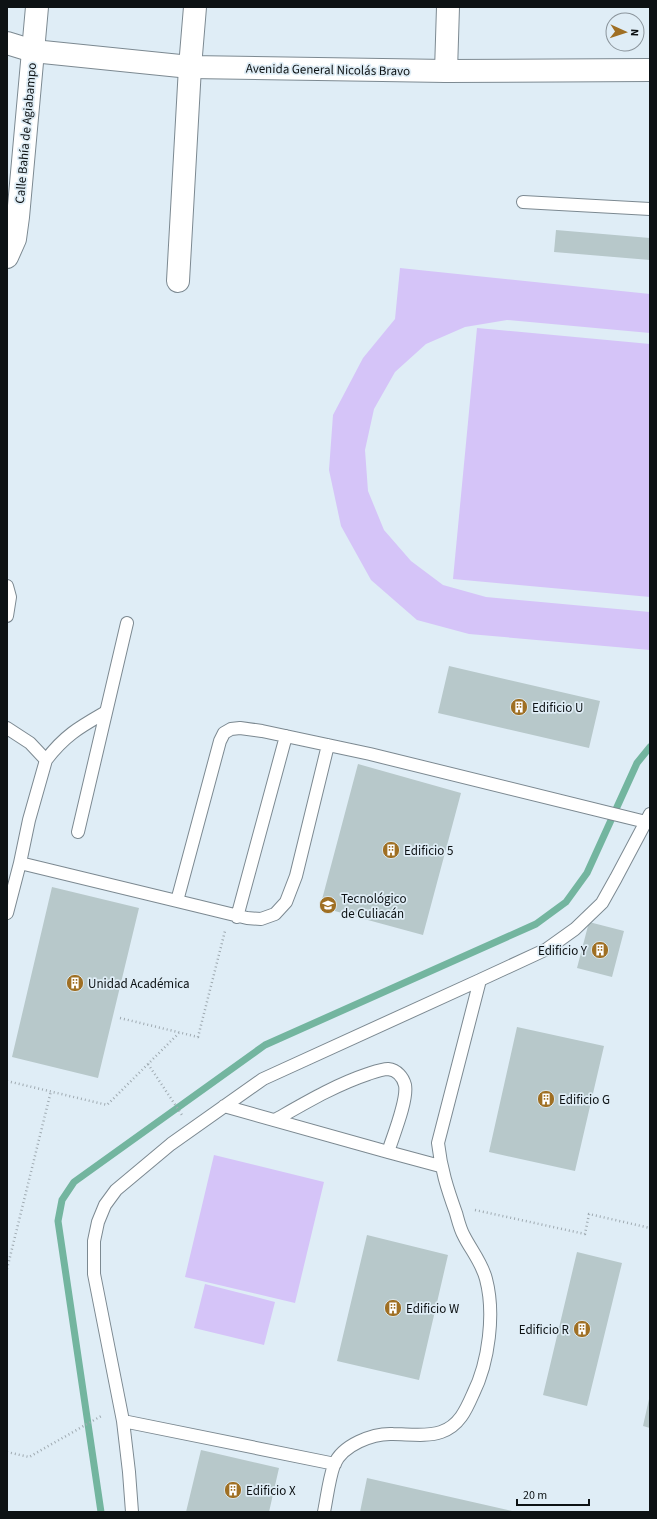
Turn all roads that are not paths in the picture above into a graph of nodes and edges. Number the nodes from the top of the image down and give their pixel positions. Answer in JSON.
{"nodes":[{"id":1,"x":37,"y":7,"type":"edge"},
{"id":2,"x":195,"y":7,"type":"edge"},
{"id":3,"x":448,"y":7,"type":"edge"},
{"id":4,"x":7,"y":43,"type":"edge"},
{"id":5,"x":33,"y":51,"type":"junction"},
{"id":6,"x":190,"y":67,"type":"junction"},
{"id":7,"x":650,"y":70,"type":"edge"},
{"id":8,"x":446,"y":71,"type":"junction"},
{"id":9,"x":523,"y":202,"type":"dead end"},
{"id":10,"x":650,"y":209,"type":"edge"},
{"id":11,"x":7,"y":257,"type":"edge"},
{"id":12,"x":178,"y":281,"type":"dead end"},
{"id":13,"x":7,"y":586,"type":"edge"},
{"id":14,"x":7,"y":616,"type":"edge"},
{"id":15,"x":127,"y":623,"type":"dead end"},
{"id":16,"x":106,"y":712,"type":"junction"},
{"id":17,"x":7,"y":728,"type":"edge"},
{"id":18,"x":286,"y":736,"type":"junction"},
{"id":19,"x":328,"y":745,"type":"junction"},
{"id":20,"x":46,"y":760,"type":"junction"},
{"id":21,"x":648,"y":818,"type":"edge"},
{"id":22,"x":78,"y":832,"type":"dead end"},
{"id":23,"x":20,"y":863,"type":"junction"},
{"id":24,"x":177,"y":902,"type":"junction"},
{"id":25,"x":7,"y":913,"type":"edge"},
{"id":26,"x":233,"y":916,"type":"junction"},
{"id":27,"x":480,"y":980,"type":"junction"},
{"id":28,"x":224,"y":1106,"type":"junction"},
{"id":29,"x":275,"y":1120,"type":"junction"},
{"id":30,"x":388,"y":1152,"type":"junction"},
{"id":31,"x":440,"y":1166,"type":"junction"},
{"id":32,"x":123,"y":1420,"type":"junction"},
{"id":33,"x":335,"y":1464,"type":"junction"},
{"id":34,"x":132,"y":1512,"type":"edge"},
{"id":35,"x":324,"y":1512,"type":"edge"}],
"edges":[{"from":1,"to":5,"type":"main road","name":"Calle Bahía de Agiabampo"},
{"from":2,"to":6,"type":"main road"},
{"from":3,"to":8,"type":"main road"},
{"from":4,"to":5,"type":"main road","name":"Avenida General Nicolás Bravo"},
{"from":5,"to":6,"type":"main road","name":"Avenida General Nicolás Bravo"},
{"from":5,"to":11,"type":"main road","name":"Calle Bahía de Agiabampo"},
{"from":6,"to":8,"type":"main road","name":"Avenida General Nicolás Bravo"},
{"from":6,"to":12,"type":"main road"},
{"from":7,"to":8,"type":"main road","name":"Avenida General Nicolás Bravo"},
{"from":9,"to":10,"type":"lane"},
{"from":13,"to":14,"type":"lane"},
{"from":15,"to":16,"type":"lane"},
{"from":16,"to":20,"type":"lane"},
{"from":16,"to":22,"type":"lane"},
{"from":17,"to":20,"type":"lane"},
{"from":18,"to":19,"type":"lane"},
{"from":18,"to":24,"type":"lane"},
{"from":18,"to":26,"type":"lane"},
{"from":19,"to":21,"type":"lane"},
{"from":19,"to":26,"type":"lane"},
{"from":20,"to":23,"type":"lane"},
{"from":21,"to":27,"type":"lane"},
{"from":23,"to":24,"type":"lane"},
{"from":23,"to":25,"type":"lane"},
{"from":24,"to":26,"type":"lane"},
{"from":27,"to":28,"type":"lane"},
{"from":27,"to":31,"type":"lane"},
{"from":28,"to":29,"type":"lane"},
{"from":28,"to":32,"type":"lane"},
{"from":29,"to":30,"type":"lane"},
{"from":29,"to":30,"type":"lane"},
{"from":30,"to":31,"type":"lane"},
{"from":31,"to":33,"type":"lane"},
{"from":32,"to":33,"type":"lane"},
{"from":32,"to":34,"type":"lane"},
{"from":33,"to":35,"type":"lane"}]}
